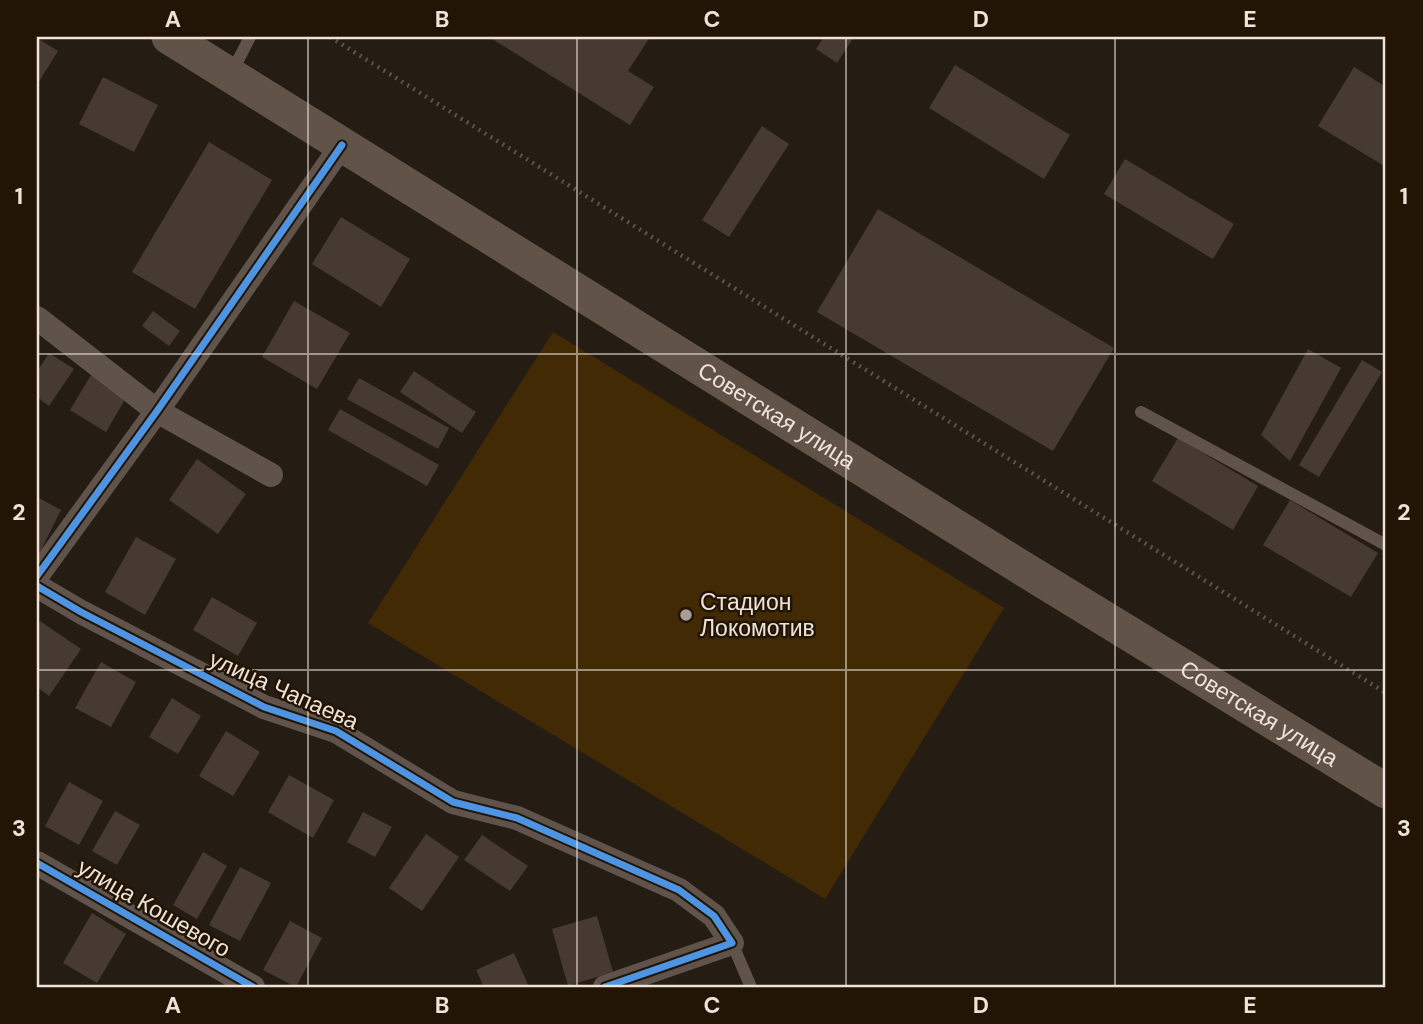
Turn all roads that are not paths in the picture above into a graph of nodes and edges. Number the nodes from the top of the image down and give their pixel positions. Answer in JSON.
{"nodes":[{"id":1,"x":169,"y":37,"type":"edge"},
{"id":2,"x":250,"y":37,"type":"edge"},
{"id":3,"x":230,"y":75,"type":"junction"},
{"id":4,"x":342,"y":145,"type":"junction"},
{"id":5,"x":37,"y":318,"type":"edge"},
{"id":6,"x":157,"y":411,"type":"junction"},
{"id":7,"x":1141,"y":412,"type":"dead end"},
{"id":8,"x":271,"y":475,"type":"dead end"},
{"id":9,"x":1386,"y":545,"type":"edge"},
{"id":10,"x":37,"y":576,"type":"edge"},
{"id":11,"x":37,"y":586,"type":"edge"},
{"id":12,"x":1386,"y":791,"type":"edge"},
{"id":13,"x":37,"y":863,"type":"edge"},
{"id":14,"x":732,"y":943,"type":"junction"},
{"id":15,"x":253,"y":987,"type":"edge"},
{"id":16,"x":605,"y":987,"type":"edge"},
{"id":17,"x":751,"y":987,"type":"edge"}],
"edges":[{"from":1,"to":3,"type":"main road","name":"Советская улица"},
{"from":2,"to":3,"type":"lane"},
{"from":3,"to":4,"type":"main road","name":"Советская улица"},
{"from":4,"to":6,"type":"street"},
{"from":4,"to":12,"type":"main road","name":"Советская улица"},
{"from":5,"to":6,"type":"street"},
{"from":6,"to":8,"type":"street"},
{"from":6,"to":10,"type":"street"},
{"from":7,"to":9,"type":"lane"},
{"from":11,"to":14,"type":"street","name":"улица Чапаева"},
{"from":13,"to":15,"type":"street","name":"улица Кошевого"},
{"from":14,"to":16,"type":"street"},
{"from":14,"to":17,"type":"lane"}]}
